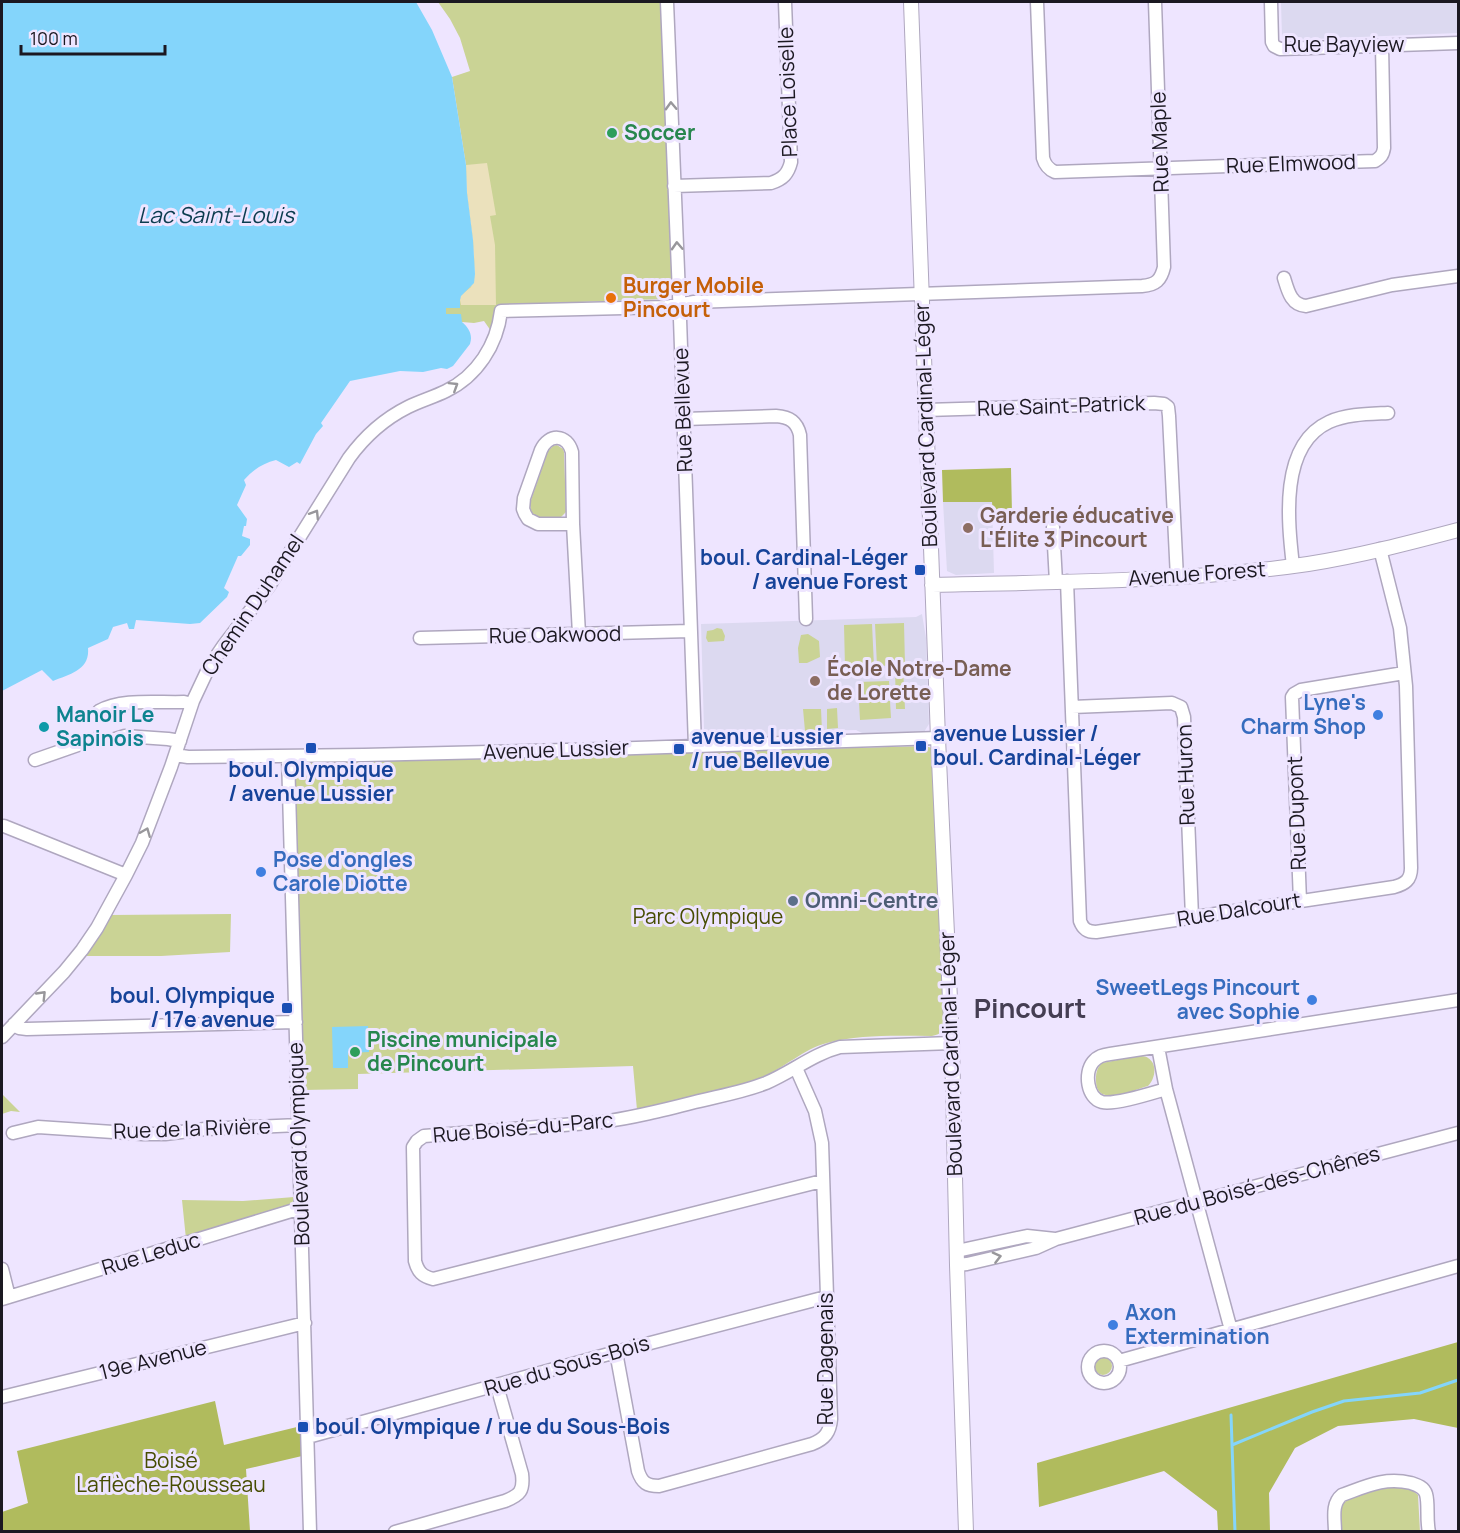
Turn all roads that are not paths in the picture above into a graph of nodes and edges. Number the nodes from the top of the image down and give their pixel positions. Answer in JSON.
{"nodes":[{"id":1,"x":667,"y":2,"type":"edge"},
{"id":2,"x":785,"y":2,"type":"edge"},
{"id":3,"x":911,"y":2,"type":"edge"},
{"id":4,"x":1037,"y":2,"type":"edge"},
{"id":5,"x":1155,"y":2,"type":"edge"},
{"id":6,"x":1270,"y":2,"type":"edge"},
{"id":7,"x":1458,"y":43,"type":"edge"},
{"id":8,"x":1382,"y":46,"type":"junction"},
{"id":9,"x":1160,"y":168,"type":"junction"},
{"id":10,"x":674,"y":186,"type":"junction"},
{"id":11,"x":1458,"y":276,"type":"edge"},
{"id":12,"x":1284,"y":279,"type":"dead end"},
{"id":13,"x":922,"y":294,"type":"junction"},
{"id":14,"x":680,"y":304,"type":"junction"},
{"id":15,"x":926,"y":410,"type":"junction"},
{"id":16,"x":1388,"y":413,"type":"dead end"},
{"id":17,"x":684,"y":419,"type":"junction"},
{"id":18,"x":573,"y":524,"type":"junction"},
{"id":19,"x":1053,"y":527,"type":"dead end"},
{"id":20,"x":1458,"y":530,"type":"edge"},
{"id":21,"x":1380,"y":549,"type":"junction"},
{"id":22,"x":1293,"y":566,"type":"junction"},
{"id":23,"x":1177,"y":578,"type":"junction"},
{"id":24,"x":1062,"y":581,"type":"junction"},
{"id":25,"x":932,"y":585,"type":"junction"},
{"id":26,"x":806,"y":619,"type":"dead end"},
{"id":27,"x":690,"y":631,"type":"junction"},
{"id":28,"x":579,"y":634,"type":"junction"},
{"id":29,"x":420,"y":638,"type":"dead end"},
{"id":30,"x":1404,"y":673,"type":"junction"},
{"id":31,"x":192,"y":704,"type":"junction"},
{"id":32,"x":1072,"y":707,"type":"junction"},
{"id":33,"x":99,"y":711,"type":"dead end"},
{"id":34,"x":938,"y":738,"type":"junction"},
{"id":35,"x":180,"y":741,"type":"junction"},
{"id":36,"x":694,"y":746,"type":"junction"},
{"id":37,"x":175,"y":755,"type":"junction"},
{"id":38,"x":288,"y":756,"type":"junction"},
{"id":39,"x":35,"y":760,"type":"dead end"},
{"id":40,"x":4,"y":826,"type":"dead end"},
{"id":41,"x":126,"y":875,"type":"junction"},
{"id":42,"x":1300,"y":900,"type":"junction"},
{"id":43,"x":1192,"y":917,"type":"junction"},
{"id":44,"x":1458,"y":1000,"type":"edge"},
{"id":45,"x":296,"y":1022,"type":"junction"},
{"id":46,"x":14,"y":1024,"type":"junction"},
{"id":47,"x":2,"y":1037,"type":"edge"},
{"id":48,"x":952,"y":1043,"type":"junction"},
{"id":49,"x":1158,"y":1047,"type":"junction"},
{"id":50,"x":796,"y":1068,"type":"junction"},
{"id":51,"x":1166,"y":1089,"type":"junction"},
{"id":52,"x":299,"y":1125,"type":"junction"},
{"id":53,"x":13,"y":1132,"type":"dead end"},
{"id":54,"x":1458,"y":1133,"type":"edge"},
{"id":55,"x":822,"y":1181,"type":"junction"},
{"id":56,"x":1196,"y":1201,"type":"junction"},
{"id":57,"x":301,"y":1208,"type":"junction"},
{"id":58,"x":957,"y":1258,"type":"junction"},
{"id":59,"x":1458,"y":1266,"type":"edge"},
{"id":60,"x":2,"y":1269,"type":"edge"},
{"id":61,"x":826,"y":1297,"type":"junction"},
{"id":62,"x":5,"y":1298,"type":"edge"},
{"id":63,"x":304,"y":1323,"type":"junction"},
{"id":64,"x":1230,"y":1330,"type":"junction"},
{"id":65,"x":616,"y":1352,"type":"junction"},
{"id":66,"x":1119,"y":1362,"type":"dead end"},
{"id":67,"x":497,"y":1386,"type":"junction"},
{"id":68,"x":2,"y":1397,"type":"edge"},
{"id":69,"x":308,"y":1437,"type":"junction"},
{"id":70,"x":310,"y":1532,"type":"edge"},
{"id":71,"x":395,"y":1532,"type":"edge"},
{"id":72,"x":966,"y":1532,"type":"edge"},
{"id":73,"x":1335,"y":1532,"type":"edge"},
{"id":74,"x":1429,"y":1532,"type":"edge"}],
"edges":[{"from":10,"to":1,"type":"street","name":"Rue Bellevue","one_way":true},
{"from":2,"to":10,"type":"street","name":"Place Loiselle"},
{"from":3,"to":13,"type":"street","name":"Boulevard Cardinal-Léger"},
{"from":4,"to":9,"type":"street"},
{"from":5,"to":9,"type":"street","name":"Rue Maple"},
{"from":6,"to":8,"type":"street","name":"Rue Bayview"},
{"from":7,"to":8,"type":"street","name":"Rue Bayview"},
{"from":8,"to":9,"type":"street","name":"Rue Elmwood"},
{"from":9,"to":13,"type":"street","name":"Rue Maple"},
{"from":14,"to":10,"type":"street","name":"Rue Bellevue","one_way":true},
{"from":11,"to":12,"type":"street"},
{"from":13,"to":14,"type":"street"},
{"from":13,"to":15,"type":"street","name":"Boulevard Cardinal-Léger"},
{"from":14,"to":17,"type":"street","name":"Rue Bellevue"},
{"from":31,"to":14,"type":"street","name":"Chemin Duhamel","one_way":true},
{"from":15,"to":23,"type":"street","name":"Rue Saint-Patrick"},
{"from":15,"to":25,"type":"street","name":"Boulevard Cardinal-Léger"},
{"from":16,"to":22,"type":"street"},
{"from":17,"to":26,"type":"street"},
{"from":17,"to":27,"type":"street","name":"Rue Bellevue"},
{"from":18,"to":18,"type":"street"},
{"from":18,"to":28,"type":"street"},
{"from":19,"to":24,"type":"street","name":"Rue Dalcourt"},
{"from":20,"to":21,"type":"street","name":"Avenue Forest"},
{"from":21,"to":22,"type":"street","name":"Avenue Forest"},
{"from":21,"to":30,"type":"street","name":"Rue Dalcourt"},
{"from":22,"to":23,"type":"street","name":"Avenue Forest"},
{"from":23,"to":24,"type":"street","name":"Avenue Forest"},
{"from":24,"to":25,"type":"street","name":"Avenue Forest"},
{"from":24,"to":32,"type":"street","name":"Rue Dalcourt"},
{"from":25,"to":34,"type":"street","name":"Boulevard Cardinal-Léger"},
{"from":27,"to":28,"type":"street","name":"Rue Oakwood"},
{"from":27,"to":36,"type":"street","name":"Rue Bellevue"},
{"from":28,"to":29,"type":"street","name":"Rue Oakwood"},
{"from":30,"to":42,"type":"street","name":"Rue Dalcourt"},
{"from":30,"to":42,"type":"street","name":"Rue Dupont"},
{"from":31,"to":33,"type":"street"},
{"from":31,"to":35,"type":"street","name":"Chemin Duhamel"},
{"from":32,"to":43,"type":"street","name":"Rue Huron"},
{"from":32,"to":43,"type":"street","name":"Rue Dalcourt"},
{"from":34,"to":36,"type":"street","name":"Avenue Lussier"},
{"from":34,"to":48,"type":"street","name":"Boulevard Cardinal-Léger"},
{"from":35,"to":37,"type":"street","name":"Chemin Duhamel"},
{"from":35,"to":39,"type":"street"},
{"from":36,"to":38,"type":"street","name":"Avenue Lussier"},
{"from":37,"to":38,"type":"street","name":"Avenue Lussier"},
{"from":41,"to":37,"type":"street","name":"Chemin Duhamel","one_way":true},
{"from":38,"to":45,"type":"street","name":"Boulevard Olympique"},
{"from":40,"to":41,"type":"street"},
{"from":46,"to":41,"type":"street","name":"Chemin Duhamel","one_way":true},
{"from":42,"to":43,"type":"street","name":"Rue Dalcourt"},
{"from":44,"to":49,"type":"street"},
{"from":45,"to":46,"type":"street"},
{"from":45,"to":52,"type":"street","name":"Boulevard Olympique"},
{"from":46,"to":47,"type":"street","name":"Chemin Duhamel"},
{"from":48,"to":50,"type":"street","name":"Rue Boisé-du-Parc"},
{"from":48,"to":58,"type":"street","name":"Boulevard Cardinal-Léger"},
{"from":49,"to":51,"type":"street"},
{"from":49,"to":51,"type":"street"},
{"from":50,"to":55,"type":"street","name":"Rue Dagenais"},
{"from":50,"to":55,"type":"street","name":"Rue Boisé-du-Parc"},
{"from":51,"to":56,"type":"street"},
{"from":52,"to":53,"type":"street","name":"Rue de la Rivière"},
{"from":52,"to":57,"type":"street","name":"Boulevard Olympique"},
{"from":54,"to":56,"type":"street","name":"Rue du Boisé-des-Chênes"},
{"from":55,"to":61,"type":"street","name":"Rue Dagenais"},
{"from":56,"to":58,"type":"street","name":"Rue du Boisé-des-Chênes"},
{"from":56,"to":64,"type":"street"},
{"from":57,"to":62,"type":"street","name":"Rue Leduc"},
{"from":57,"to":63,"type":"street","name":"Boulevard Olympique"},
{"from":58,"to":72,"type":"street","name":"Boulevard Cardinal-Léger"},
{"from":59,"to":64,"type":"street"},
{"from":60,"to":62,"type":"street"},
{"from":61,"to":65,"type":"street","name":"Rue du Sous-Bois"},
{"from":61,"to":65,"type":"street","name":"Rue Dagenais"},
{"from":63,"to":68,"type":"street","name":"19e Avenue"},
{"from":63,"to":69,"type":"street","name":"Boulevard Olympique"},
{"from":64,"to":66,"type":"street"},
{"from":65,"to":67,"type":"street","name":"Rue du Sous-Bois"},
{"from":67,"to":69,"type":"street","name":"Rue du Sous-Bois"},
{"from":67,"to":71,"type":"street"},
{"from":69,"to":70,"type":"street","name":"Boulevard Olympique"},
{"from":73,"to":74,"type":"street"}]}
